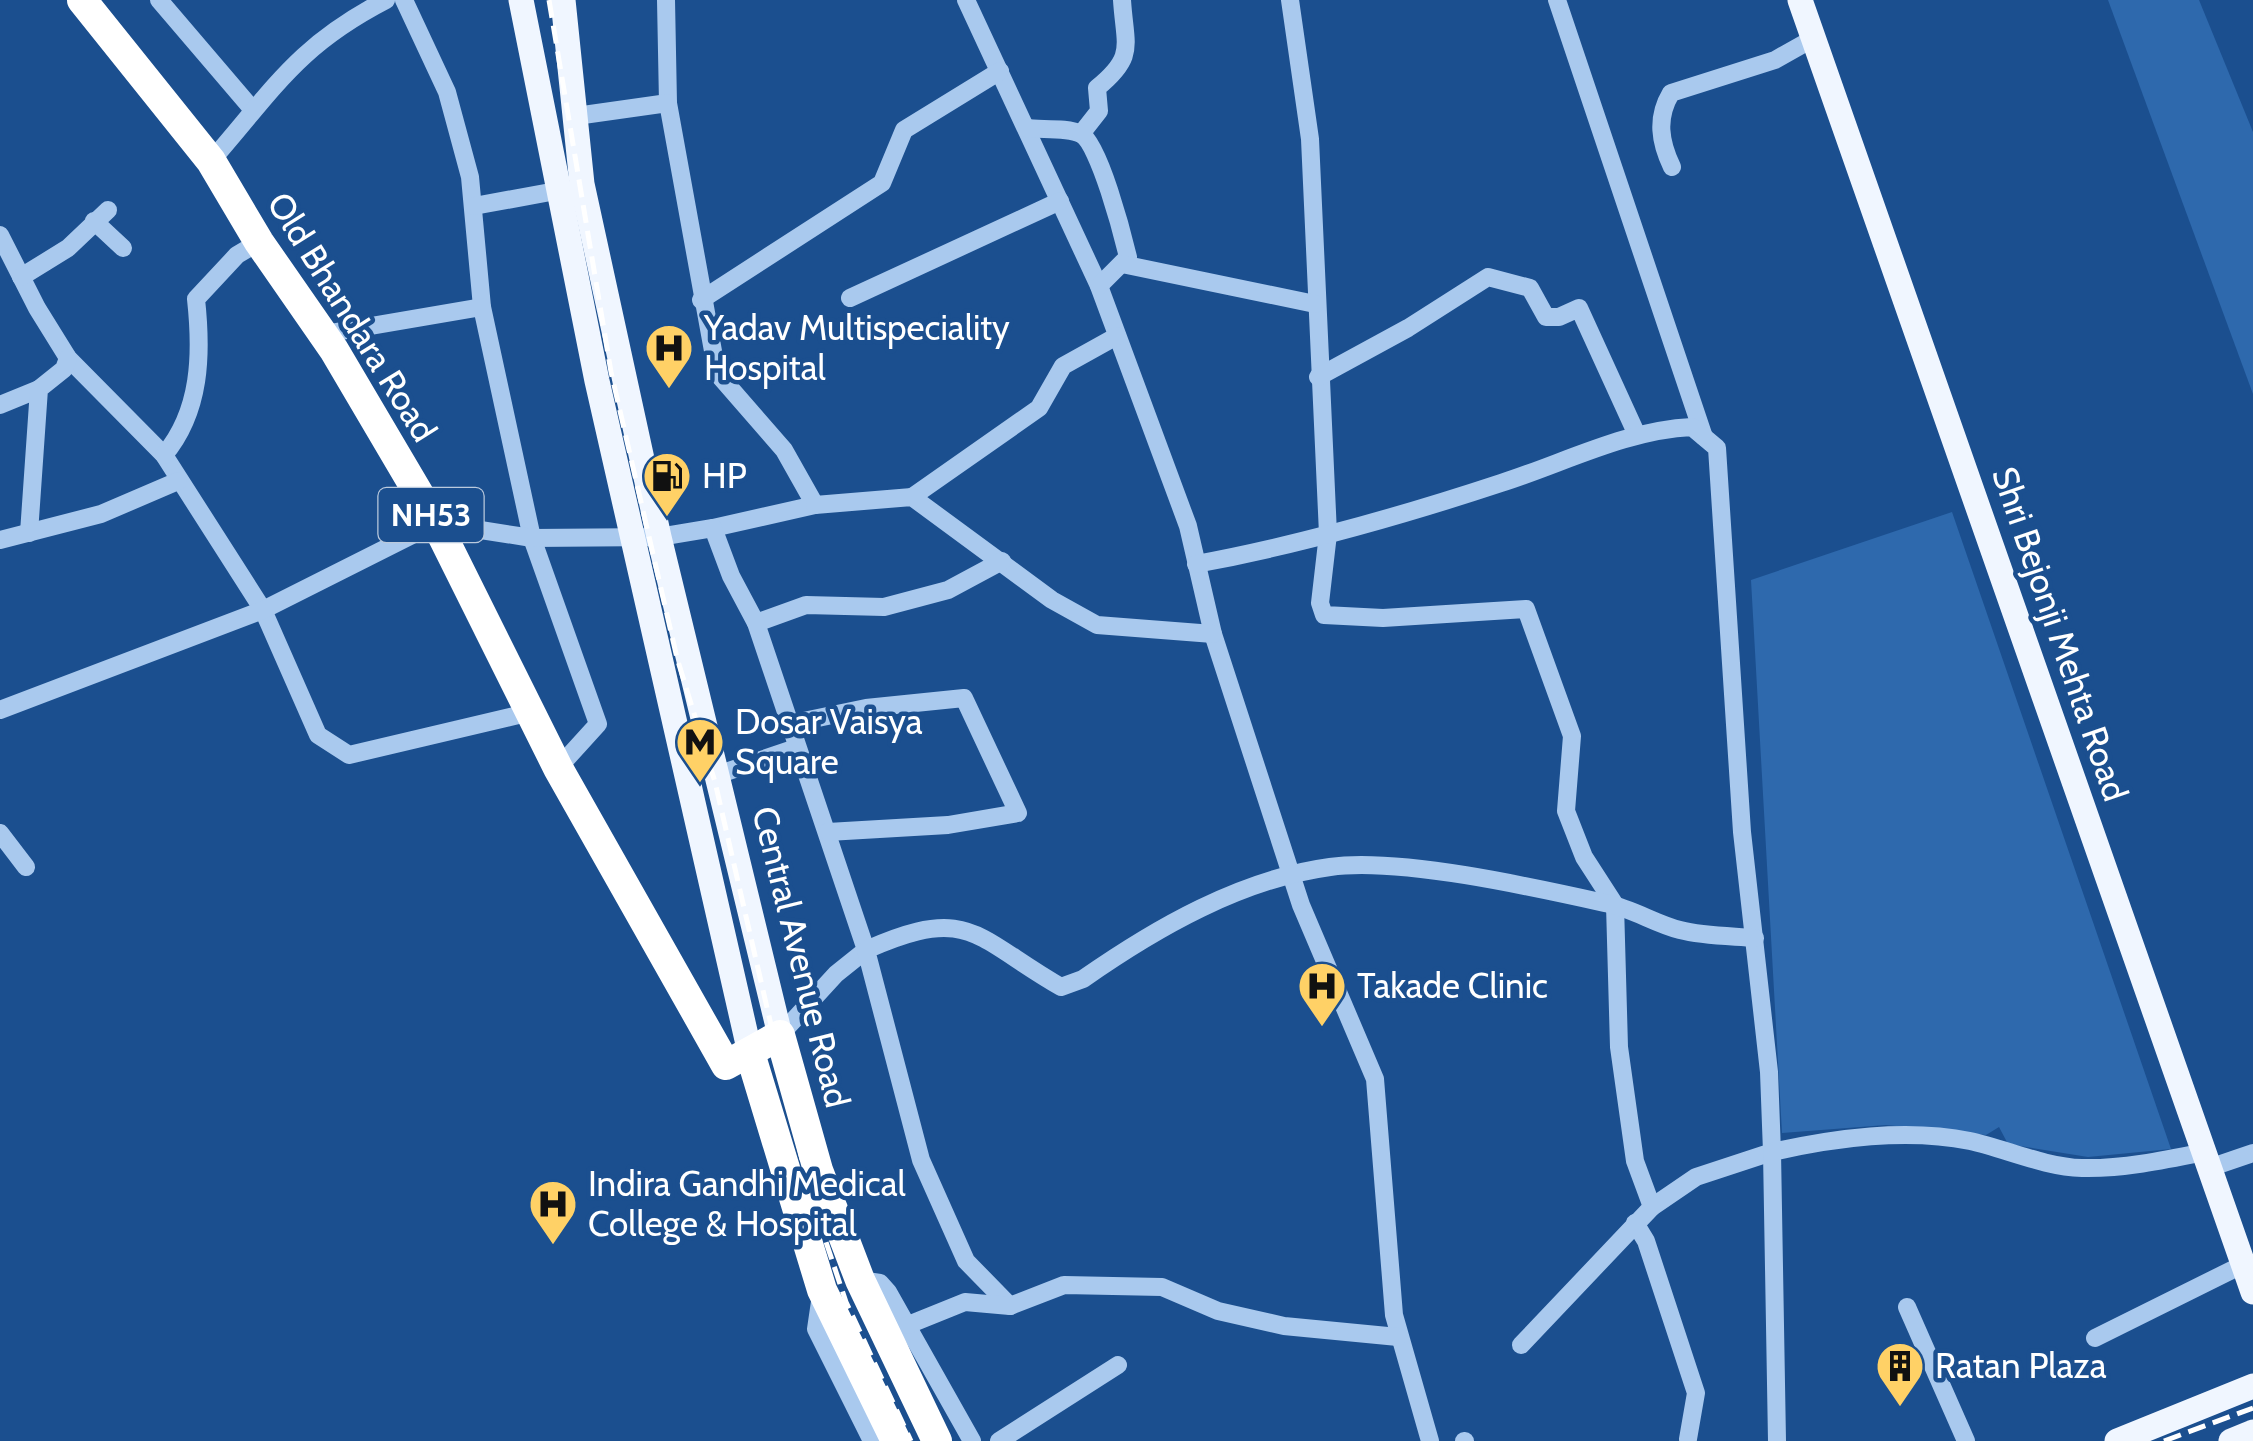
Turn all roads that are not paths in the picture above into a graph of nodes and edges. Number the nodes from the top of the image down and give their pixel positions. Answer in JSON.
{"nodes":[{"id":1,"x":82,"y":0,"type":"edge"},
{"id":2,"x":159,"y":0,"type":"edge"},
{"id":3,"x":386,"y":0,"type":"edge"},
{"id":4,"x":404,"y":0,"type":"edge"},
{"id":5,"x":521,"y":0,"type":"edge"},
{"id":6,"x":563,"y":0,"type":"edge"},
{"id":7,"x":666,"y":0,"type":"edge"},
{"id":8,"x":1122,"y":0,"type":"edge"},
{"id":9,"x":1290,"y":0,"type":"edge"},
{"id":10,"x":1556,"y":0,"type":"edge"},
{"id":11,"x":1800,"y":0,"type":"edge"},
{"id":12,"x":974,"y":3,"type":"edge"},
{"id":13,"x":1814,"y":38,"type":"junction"},
{"id":14,"x":1000,"y":70,"type":"junction"},
{"id":15,"x":668,"y":103,"type":"junction"},
{"id":16,"x":253,"y":110,"type":"junction"},
{"id":17,"x":576,"y":116,"type":"junction"},
{"id":18,"x":1026,"y":128,"type":"junction"},
{"id":19,"x":1081,"y":134,"type":"junction"},
{"id":20,"x":211,"y":162,"type":"junction"},
{"id":21,"x":1672,"y":168,"type":"dead end"},
{"id":22,"x":556,"y":191,"type":"junction"},
{"id":23,"x":1060,"y":201,"type":"junction"},
{"id":24,"x":474,"y":206,"type":"junction"},
{"id":25,"x":0,"y":235,"type":"edge"},
{"id":26,"x":259,"y":242,"type":"junction"},
{"id":27,"x":124,"y":248,"type":"dead end"},
{"id":28,"x":1122,"y":264,"type":"junction"},
{"id":29,"x":21,"y":277,"type":"junction"},
{"id":30,"x":1099,"y":286,"type":"junction"},
{"id":31,"x":850,"y":298,"type":"dead end"},
{"id":32,"x":701,"y":300,"type":"junction"},
{"id":33,"x":1315,"y":304,"type":"junction"},
{"id":34,"x":482,"y":306,"type":"junction"},
{"id":35,"x":324,"y":334,"type":"junction"},
{"id":36,"x":1117,"y":336,"type":"junction"},
{"id":37,"x":68,"y":358,"type":"junction"},
{"id":38,"x":1318,"y":376,"type":"junction"},
{"id":39,"x":39,"y":390,"type":"junction"},
{"id":40,"x":0,"y":404,"type":"edge"},
{"id":41,"x":1637,"y":435,"type":"junction"},
{"id":42,"x":1704,"y":438,"type":"junction"},
{"id":43,"x":164,"y":455,"type":"junction"},
{"id":44,"x":178,"y":481,"type":"junction"},
{"id":45,"x":912,"y":497,"type":"junction"},
{"id":46,"x":815,"y":505,"type":"junction"},
{"id":47,"x":436,"y":522,"type":"junction"},
{"id":48,"x":714,"y":528,"type":"junction"},
{"id":49,"x":29,"y":534,"type":"junction"},
{"id":50,"x":1328,"y":534,"type":"junction"},
{"id":51,"x":646,"y":536,"type":"junction"},
{"id":52,"x":532,"y":538,"type":"junction"},
{"id":53,"x":0,"y":540,"type":"edge"},
{"id":54,"x":1002,"y":561,"type":"junction"},
{"id":55,"x":1196,"y":564,"type":"junction"},
{"id":56,"x":263,"y":610,"type":"junction"},
{"id":57,"x":756,"y":622,"type":"junction"},
{"id":58,"x":1213,"y":634,"type":"junction"},
{"id":59,"x":0,"y":710,"type":"edge"},
{"id":60,"x":531,"y":712,"type":"junction"},
{"id":61,"x":789,"y":724,"type":"junction"},
{"id":62,"x":796,"y":748,"type":"junction"},
{"id":63,"x":558,"y":768,"type":"junction"},
{"id":64,"x":717,"y":776,"type":"junction"},
{"id":65,"x":828,"y":832,"type":"junction"},
{"id":66,"x":2,"y":838,"type":"edge"},
{"id":67,"x":26,"y":867,"type":"dead end"},
{"id":68,"x":1292,"y":874,"type":"junction"},
{"id":69,"x":1615,"y":905,"type":"junction"},
{"id":70,"x":1756,"y":938,"type":"junction"},
{"id":71,"x":866,"y":950,"type":"junction"},
{"id":72,"x":780,"y":1035,"type":"junction"},
{"id":73,"x":738,"y":1059,"type":"junction"},
{"id":74,"x":1772,"y":1152,"type":"junction"},
{"id":75,"x":2253,"y":1153,"type":"edge"},
{"id":76,"x":2207,"y":1160,"type":"junction"},
{"id":77,"x":1652,"y":1206,"type":"junction"},
{"id":78,"x":1636,"y":1222,"type":"junction"},
{"id":79,"x":2242,"y":1264,"type":"junction"},
{"id":80,"x":2253,"y":1292,"type":"edge"},
{"id":81,"x":865,"y":1294,"type":"junction"},
{"id":82,"x":828,"y":1302,"type":"junction"},
{"id":83,"x":1010,"y":1306,"type":"junction"},
{"id":84,"x":1907,"y":1307,"type":"dead end"},
{"id":85,"x":908,"y":1325,"type":"junction"},
{"id":86,"x":1398,"y":1337,"type":"junction"},
{"id":87,"x":2095,"y":1338,"type":"dead end"},
{"id":88,"x":1521,"y":1345,"type":"dead end"},
{"id":89,"x":1118,"y":1364,"type":"dead end"},
{"id":90,"x":2253,"y":1386,"type":"edge"},
{"id":91,"x":2253,"y":1432,"type":"edge"},
{"id":92,"x":1682,"y":1440,"type":"edge"},
{"id":93,"x":872,"y":1441,"type":"edge"},
{"id":94,"x":896,"y":1441,"type":"edge"},
{"id":95,"x":937,"y":1441,"type":"edge"},
{"id":96,"x":972,"y":1441,"type":"edge"},
{"id":97,"x":998,"y":1441,"type":"edge"},
{"id":98,"x":1430,"y":1441,"type":"edge"},
{"id":99,"x":1777,"y":1441,"type":"edge"},
{"id":100,"x":1966,"y":1441,"type":"edge"},
{"id":101,"x":2117,"y":1441,"type":"edge"},
{"id":102,"x":2231,"y":1441,"type":"edge"}],
"edges":[{"from":1,"to":20,"type":"highway","name":"Old Bhandara Road","number":"NH53"},
{"from":2,"to":16,"type":"street"},
{"from":3,"to":16,"type":"street"},
{"from":4,"to":24,"type":"street"},
{"from":5,"to":22,"type":"main road","name":"Central Avenue Road"},
{"from":6,"to":17,"type":"main road","name":"Central Avenue Road"},
{"from":7,"to":15,"type":"street"},
{"from":8,"to":19,"type":"street"},
{"from":9,"to":33,"type":"street"},
{"from":10,"to":42,"type":"street"},
{"from":11,"to":13,"type":"main road","name":"Shri Bejonji Mehta Road"},
{"from":12,"to":14,"type":"street"},
{"from":13,"to":21,"type":"street"},
{"from":13,"to":76,"type":"main road","name":"Shri Bejonji Mehta Road"},
{"from":14,"to":18,"type":"street"},
{"from":14,"to":32,"type":"street"},
{"from":15,"to":17,"type":"street"},
{"from":15,"to":32,"type":"street"},
{"from":16,"to":20,"type":"street"},
{"from":17,"to":51,"type":"main road","name":"Central Avenue Road"},
{"from":18,"to":19,"type":"street"},
{"from":18,"to":23,"type":"street"},
{"from":19,"to":28,"type":"street"},
{"from":20,"to":26,"type":"highway","name":"Old Bhandara Road","number":"NH53"},
{"from":22,"to":24,"type":"street"},
{"from":22,"to":51,"type":"main road","name":"Central Avenue Road"},
{"from":23,"to":30,"type":"street"},
{"from":23,"to":31,"type":"street"},
{"from":24,"to":34,"type":"street"},
{"from":25,"to":29,"type":"street"},
{"from":26,"to":35,"type":"highway","name":"Old Bhandara Road","number":"NH53"},
{"from":26,"to":43,"type":"street"},
{"from":27,"to":29,"type":"street"},
{"from":28,"to":30,"type":"street"},
{"from":28,"to":33,"type":"street"},
{"from":29,"to":37,"type":"street"},
{"from":30,"to":36,"type":"street"},
{"from":32,"to":46,"type":"street"},
{"from":33,"to":38,"type":"street"},
{"from":34,"to":35,"type":"street"},
{"from":34,"to":52,"type":"street"},
{"from":35,"to":47,"type":"highway","name":"Old Bhandara Road","number":"NH53"},
{"from":36,"to":45,"type":"street"},
{"from":36,"to":55,"type":"street"},
{"from":37,"to":39,"type":"street"},
{"from":37,"to":43,"type":"street"},
{"from":38,"to":41,"type":"street"},
{"from":38,"to":50,"type":"street"},
{"from":39,"to":40,"type":"street"},
{"from":39,"to":49,"type":"street"},
{"from":41,"to":42,"type":"street"},
{"from":41,"to":50,"type":"street"},
{"from":42,"to":70,"type":"street"},
{"from":43,"to":44,"type":"street"},
{"from":44,"to":49,"type":"street"},
{"from":44,"to":56,"type":"street"},
{"from":45,"to":46,"type":"street"},
{"from":45,"to":54,"type":"street"},
{"from":46,"to":48,"type":"street"},
{"from":47,"to":52,"type":"street"},
{"from":47,"to":56,"type":"street"},
{"from":47,"to":60,"type":"highway","name":"Old Bhandara Road","number":"NH53"},
{"from":48,"to":51,"type":"street"},
{"from":48,"to":57,"type":"street"},
{"from":49,"to":53,"type":"street"},
{"from":50,"to":55,"type":"street"},
{"from":50,"to":69,"type":"street"},
{"from":51,"to":52,"type":"street"},
{"from":51,"to":64,"type":"main road","name":"Central Avenue Road"},
{"from":51,"to":73,"type":"main road","name":"Central Avenue Road"},
{"from":52,"to":63,"type":"street"},
{"from":54,"to":57,"type":"street"},
{"from":54,"to":58,"type":"street"},
{"from":55,"to":58,"type":"street"},
{"from":56,"to":59,"type":"street"},
{"from":56,"to":60,"type":"street"},
{"from":57,"to":61,"type":"street"},
{"from":58,"to":68,"type":"street"},
{"from":60,"to":63,"type":"highway","name":"Old Bhandara Road","number":"NH53"},
{"from":61,"to":62,"type":"street"},
{"from":61,"to":65,"type":"street"},
{"from":62,"to":64,"type":"street"},
{"from":62,"to":65,"type":"street"},
{"from":63,"to":73,"type":"highway","name":"Old Bhandara Road","number":"NH53"},
{"from":64,"to":72,"type":"main road","name":"Central Avenue Road"},
{"from":65,"to":71,"type":"street"},
{"from":66,"to":67,"type":"street"},
{"from":68,"to":69,"type":"street"},
{"from":68,"to":71,"type":"street"},
{"from":68,"to":86,"type":"street"},
{"from":69,"to":70,"type":"street"},
{"from":69,"to":77,"type":"street"},
{"from":70,"to":74,"type":"street"},
{"from":71,"to":72,"type":"street"},
{"from":71,"to":83,"type":"street"},
{"from":72,"to":73,"type":"highway"},
{"from":72,"to":81,"type":"highway","name":"Central Avenue Road"},
{"from":73,"to":82,"type":"highway","number":"NH53"},
{"from":74,"to":76,"type":"street"},
{"from":74,"to":77,"type":"street"},
{"from":74,"to":99,"type":"street"},
{"from":75,"to":76,"type":"street"},
{"from":76,"to":79,"type":"main road","name":"Shri Bejonji Mehta Road"},
{"from":77,"to":78,"type":"street"},
{"from":78,"to":88,"type":"street"},
{"from":78,"to":92,"type":"street"},
{"from":79,"to":80,"type":"main road","name":"Shri Bejonji Mehta Road"},
{"from":79,"to":87,"type":"street"},
{"from":81,"to":85,"type":"street"},
{"from":81,"to":95,"type":"highway","name":"Central Avenue Road"},
{"from":82,"to":93,"type":"street"},
{"from":82,"to":94,"type":"highway","number":"NH53"},
{"from":83,"to":85,"type":"street"},
{"from":83,"to":86,"type":"street"},
{"from":84,"to":100,"type":"street"},
{"from":85,"to":96,"type":"street"},
{"from":86,"to":98,"type":"street"},
{"from":89,"to":97,"type":"street"},
{"from":90,"to":101,"type":"main road"},
{"from":91,"to":102,"type":"main road"}]}
